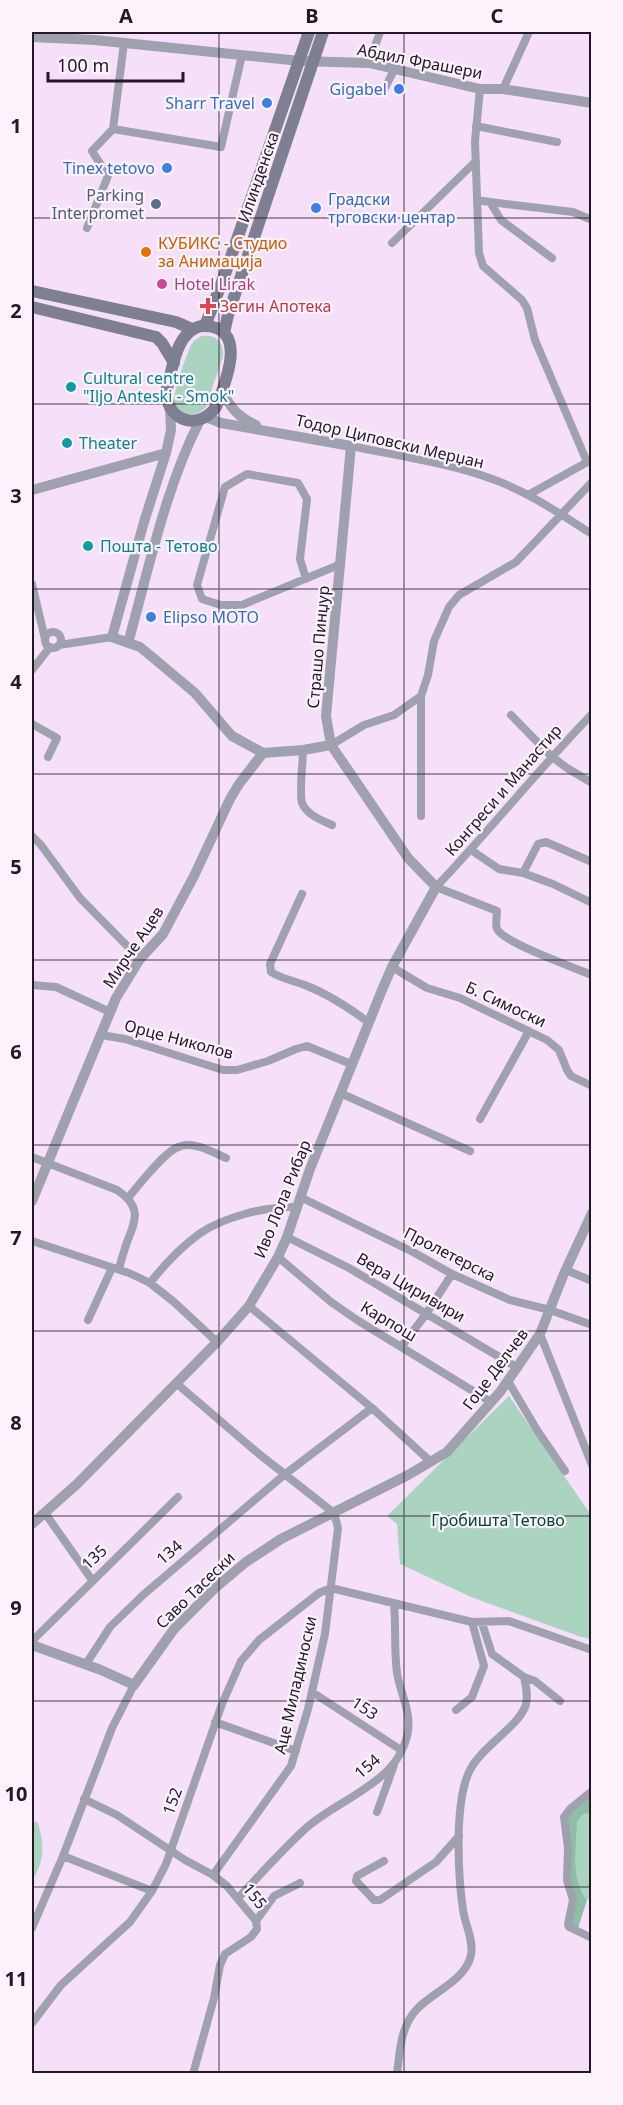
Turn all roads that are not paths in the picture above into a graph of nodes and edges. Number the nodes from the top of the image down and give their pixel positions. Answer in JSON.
{"nodes":[{"id":1,"x":309,"y":32,"type":"edge"},
{"id":2,"x":323,"y":32,"type":"edge"},
{"id":3,"x":380,"y":32,"type":"edge"},
{"id":4,"x":529,"y":32,"type":"edge"},
{"id":5,"x":32,"y":37,"type":"edge"},
{"id":6,"x":124,"y":43,"type":"junction"},
{"id":7,"x":242,"y":55,"type":"junction"},
{"id":8,"x":300,"y":61,"type":"junction"},
{"id":9,"x":315,"y":62,"type":"junction"},
{"id":10,"x":369,"y":63,"type":"junction"},
{"id":11,"x":394,"y":70,"type":"junction"},
{"id":12,"x":480,"y":89,"type":"junction"},
{"id":13,"x":503,"y":89,"type":"junction"},
{"id":14,"x":383,"y":92,"type":"dead end"},
{"id":15,"x":591,"y":103,"type":"edge"},
{"id":16,"x":476,"y":126,"type":"junction"},
{"id":17,"x":113,"y":129,"type":"junction"},
{"id":18,"x":557,"y":142,"type":"dead end"},
{"id":19,"x":476,"y":161,"type":"junction"},
{"id":20,"x":477,"y":200,"type":"junction"},
{"id":21,"x":490,"y":202,"type":"junction"},
{"id":22,"x":591,"y":220,"type":"edge"},
{"id":23,"x":87,"y":228,"type":"dead end"},
{"id":24,"x":392,"y":243,"type":"dead end"},
{"id":25,"x":552,"y":258,"type":"dead end"},
{"id":26,"x":32,"y":291,"type":"edge"},
{"id":27,"x":32,"y":307,"type":"edge"},
{"id":28,"x":205,"y":326,"type":"junction"},
{"id":29,"x":192,"y":329,"type":"junction"},
{"id":30,"x":224,"y":333,"type":"junction"},
{"id":31,"x":174,"y":363,"type":"junction"},
{"id":32,"x":222,"y":390,"type":"junction"},
{"id":33,"x":170,"y":408,"type":"junction"},
{"id":34,"x":203,"y":418,"type":"junction"},
{"id":35,"x":265,"y":429,"type":"junction"},
{"id":36,"x":351,"y":446,"type":"junction"},
{"id":37,"x":166,"y":453,"type":"junction"},
{"id":38,"x":589,"y":461,"type":"edge"},
{"id":39,"x":591,"y":482,"type":"edge"},
{"id":40,"x":32,"y":490,"type":"edge"},
{"id":41,"x":528,"y":495,"type":"junction"},
{"id":42,"x":560,"y":514,"type":"junction"},
{"id":43,"x":142,"y":527,"type":"junction"},
{"id":44,"x":159,"y":533,"type":"junction"},
{"id":45,"x":591,"y":534,"type":"edge"},
{"id":46,"x":341,"y":564,"type":"junction"},
{"id":47,"x":306,"y":579,"type":"junction"},
{"id":48,"x":32,"y":584,"type":"edge"},
{"id":49,"x":41,"y":618,"type":"junction"},
{"id":50,"x":58,"y":634,"type":"junction"},
{"id":51,"x":112,"y":637,"type":"junction"},
{"id":52,"x":45,"y":639,"type":"junction"},
{"id":53,"x":80,"y":640,"type":"junction"},
{"id":54,"x":128,"y":643,"type":"junction"},
{"id":55,"x":60,"y":645,"type":"junction"},
{"id":56,"x":50,"y":647,"type":"junction"},
{"id":57,"x":32,"y":670,"type":"edge"},
{"id":58,"x":421,"y":696,"type":"junction"},
{"id":59,"x":591,"y":714,"type":"edge"},
{"id":60,"x":511,"y":715,"type":"dead end"},
{"id":61,"x":32,"y":724,"type":"edge"},
{"id":62,"x":331,"y":745,"type":"junction"},
{"id":63,"x":303,"y":750,"type":"junction"},
{"id":64,"x":263,"y":753,"type":"junction"},
{"id":65,"x":551,"y":756,"type":"junction"},
{"id":66,"x":48,"y":757,"type":"dead end"},
{"id":67,"x":591,"y":783,"type":"edge"},
{"id":68,"x":421,"y":816,"type":"dead end"},
{"id":69,"x":332,"y":825,"type":"dead end"},
{"id":70,"x":32,"y":836,"type":"edge"},
{"id":71,"x":471,"y":850,"type":"junction"},
{"id":72,"x":591,"y":862,"type":"edge"},
{"id":73,"x":523,"y":873,"type":"junction"},
{"id":74,"x":436,"y":887,"type":"junction"},
{"id":75,"x":302,"y":894,"type":"dead end"},
{"id":76,"x":591,"y":903,"type":"edge"},
{"id":77,"x":140,"y":959,"type":"junction"},
{"id":78,"x":392,"y":967,"type":"junction"},
{"id":79,"x":589,"y":974,"type":"dead end"},
{"id":80,"x":32,"y":985,"type":"edge"},
{"id":81,"x":110,"y":1012,"type":"junction"},
{"id":82,"x":368,"y":1022,"type":"junction"},
{"id":83,"x":529,"y":1031,"type":"junction"},
{"id":84,"x":101,"y":1035,"type":"junction"},
{"id":85,"x":351,"y":1064,"type":"junction"},
{"id":86,"x":591,"y":1086,"type":"edge"},
{"id":87,"x":340,"y":1093,"type":"junction"},
{"id":88,"x":480,"y":1119,"type":"dead end"},
{"id":89,"x":470,"y":1151,"type":"dead end"},
{"id":90,"x":32,"y":1157,"type":"edge"},
{"id":91,"x":226,"y":1158,"type":"dead end"},
{"id":92,"x":46,"y":1162,"type":"junction"},
{"id":93,"x":128,"y":1198,"type":"junction"},
{"id":94,"x":32,"y":1201,"type":"edge"},
{"id":95,"x":298,"y":1202,"type":"junction"},
{"id":96,"x":591,"y":1213,"type":"edge"},
{"id":97,"x":588,"y":1231,"type":"edge"},
{"id":98,"x":287,"y":1237,"type":"junction"},
{"id":99,"x":32,"y":1241,"type":"edge"},
{"id":100,"x":278,"y":1257,"type":"junction"},
{"id":101,"x":115,"y":1269,"type":"junction"},
{"id":102,"x":566,"y":1270,"type":"junction"},
{"id":103,"x":452,"y":1274,"type":"junction"},
{"id":104,"x":591,"y":1281,"type":"edge"},
{"id":105,"x":150,"y":1283,"type":"junction"},
{"id":106,"x":249,"y":1306,"type":"junction"},
{"id":107,"x":550,"y":1310,"type":"junction"},
{"id":108,"x":426,"y":1314,"type":"junction"},
{"id":109,"x":87,"y":1320,"type":"dead end"},
{"id":110,"x":591,"y":1325,"type":"edge"},
{"id":111,"x":540,"y":1334,"type":"junction"},
{"id":112,"x":217,"y":1342,"type":"junction"},
{"id":113,"x":402,"y":1346,"type":"junction"},
{"id":114,"x":518,"y":1368,"type":"junction"},
{"id":115,"x":508,"y":1381,"type":"junction"},
{"id":116,"x":176,"y":1383,"type":"junction"},
{"id":117,"x":491,"y":1402,"type":"junction"},
{"id":118,"x":372,"y":1408,"type":"junction"},
{"id":119,"x":431,"y":1462,"type":"junction"},
{"id":120,"x":591,"y":1465,"type":"edge"},
{"id":121,"x":565,"y":1471,"type":"dead end"},
{"id":122,"x":284,"y":1475,"type":"junction"},
{"id":123,"x":178,"y":1497,"type":"dead end"},
{"id":124,"x":45,"y":1513,"type":"junction"},
{"id":125,"x":334,"y":1513,"type":"junction"},
{"id":126,"x":32,"y":1524,"type":"edge"},
{"id":127,"x":92,"y":1580,"type":"junction"},
{"id":128,"x":331,"y":1588,"type":"junction"},
{"id":129,"x":394,"y":1604,"type":"junction"},
{"id":130,"x":472,"y":1622,"type":"junction"},
{"id":131,"x":482,"y":1623,"type":"junction"},
{"id":132,"x":32,"y":1643,"type":"edge"},
{"id":133,"x":591,"y":1650,"type":"edge"},
{"id":134,"x":86,"y":1664,"type":"junction"},
{"id":135,"x":524,"y":1677,"type":"junction"},
{"id":136,"x":134,"y":1685,"type":"junction"},
{"id":137,"x":312,"y":1692,"type":"junction"},
{"id":138,"x":560,"y":1701,"type":"dead end"},
{"id":139,"x":456,"y":1710,"type":"dead end"},
{"id":140,"x":215,"y":1722,"type":"junction"},
{"id":141,"x":401,"y":1750,"type":"junction"},
{"id":142,"x":296,"y":1751,"type":"junction"},
{"id":143,"x":396,"y":1759,"type":"junction"},
{"id":144,"x":591,"y":1791,"type":"edge"},
{"id":145,"x":84,"y":1799,"type":"junction"},
{"id":146,"x":377,"y":1812,"type":"dead end"},
{"id":147,"x":459,"y":1836,"type":"junction"},
{"id":148,"x":170,"y":1850,"type":"junction"},
{"id":149,"x":63,"y":1856,"type":"junction"},
{"id":150,"x":384,"y":1860,"type":"dead end"},
{"id":151,"x":213,"y":1875,"type":"junction"},
{"id":152,"x":300,"y":1882,"type":"dead end"},
{"id":153,"x":152,"y":1892,"type":"junction"},
{"id":154,"x":238,"y":1899,"type":"junction"},
{"id":155,"x":256,"y":1921,"type":"junction"},
{"id":156,"x":32,"y":1928,"type":"edge"},
{"id":157,"x":591,"y":1938,"type":"edge"},
{"id":158,"x":32,"y":2023,"type":"edge"},
{"id":159,"x":193,"y":2073,"type":"edge"},
{"id":160,"x":397,"y":2073,"type":"edge"}],
"edges":[{"from":1,"to":8,"type":"main road","name":"Илинденска"},
{"from":2,"to":9,"type":"main road","name":"Илинденска"},
{"from":3,"to":10,"type":"street"},
{"from":4,"to":13,"type":"street"},
{"from":5,"to":6,"type":"street","name":"Абдил Фрашери"},
{"from":6,"to":7,"type":"street","name":"Абдил Фрашери"},
{"from":6,"to":17,"type":"street"},
{"from":7,"to":8,"type":"street","name":"Абдил Фрашери"},
{"from":7,"to":17,"type":"street"},
{"from":8,"to":9,"type":"street","name":"Абдил Фрашери"},
{"from":8,"to":28,"type":"main road","name":"Илинденска"},
{"from":9,"to":10,"type":"street","name":"Абдил Фрашери"},
{"from":9,"to":30,"type":"main road","name":"Илинденска"},
{"from":10,"to":11,"type":"street","name":"Абдил Фрашери"},
{"from":11,"to":12,"type":"street","name":"Абдил Фрашери"},
{"from":11,"to":14,"type":"street"},
{"from":12,"to":13,"type":"street","name":"Абдил Фрашери"},
{"from":12,"to":16,"type":"street"},
{"from":13,"to":15,"type":"street","name":"Абдил Фрашери"},
{"from":16,"to":18,"type":"street"},
{"from":16,"to":19,"type":"street"},
{"from":17,"to":23,"type":"street"},
{"from":19,"to":20,"type":"street"},
{"from":19,"to":24,"type":"street"},
{"from":20,"to":21,"type":"street"},
{"from":20,"to":38,"type":"street"},
{"from":21,"to":22,"type":"street"},
{"from":21,"to":25,"type":"street"},
{"from":26,"to":29,"type":"main road"},
{"from":27,"to":31,"type":"main road"},
{"from":28,"to":29,"type":"main road"},
{"from":28,"to":30,"type":"main road"},
{"from":29,"to":31,"type":"main road"},
{"from":30,"to":32,"type":"main road","name":"Илинденска"},
{"from":31,"to":33,"type":"main road"},
{"from":32,"to":34,"type":"main road","name":"Илинденска"},
{"from":32,"to":35,"type":"street"},
{"from":33,"to":34,"type":"main road"},
{"from":33,"to":37,"type":"street"},
{"from":34,"to":35,"type":"street","name":"Тодор Циповски Мерџан"},
{"from":34,"to":44,"type":"street","name":"Илинденска"},
{"from":35,"to":36,"type":"street","name":"Тодор Циповски Мерџан"},
{"from":36,"to":41,"type":"street","name":"Тодор Циповски Мерџан"},
{"from":36,"to":46,"type":"street","name":"Страшо Пинџур"},
{"from":37,"to":40,"type":"street"},
{"from":37,"to":43,"type":"street"},
{"from":38,"to":41,"type":"street"},
{"from":39,"to":42,"type":"street"},
{"from":41,"to":42,"type":"street","name":"Тодор Циповски Мерџан"},
{"from":42,"to":45,"type":"street","name":"Тодор Циповски Мерџан"},
{"from":42,"to":58,"type":"street"},
{"from":43,"to":44,"type":"street"},
{"from":43,"to":51,"type":"street"},
{"from":44,"to":54,"type":"street","name":"Илинденска"},
{"from":46,"to":47,"type":"street"},
{"from":46,"to":62,"type":"street","name":"Страшо Пинџур"},
{"from":47,"to":47,"type":"street"},
{"from":48,"to":49,"type":"street"},
{"from":49,"to":50,"type":"street"},
{"from":49,"to":52,"type":"street"},
{"from":50,"to":52,"type":"street"},
{"from":50,"to":53,"type":"street"},
{"from":50,"to":55,"type":"street"},
{"from":51,"to":53,"type":"street"},
{"from":51,"to":54,"type":"street"},
{"from":52,"to":56,"type":"street"},
{"from":53,"to":55,"type":"street"},
{"from":54,"to":64,"type":"street"},
{"from":55,"to":56,"type":"street"},
{"from":56,"to":57,"type":"street"},
{"from":58,"to":62,"type":"street"},
{"from":58,"to":68,"type":"street"},
{"from":59,"to":65,"type":"street","name":"Конгреси и Манастир"},
{"from":60,"to":65,"type":"street"},
{"from":61,"to":66,"type":"street"},
{"from":62,"to":63,"type":"street"},
{"from":62,"to":74,"type":"street","name":"Страшо Пинџур"},
{"from":63,"to":64,"type":"street"},
{"from":63,"to":69,"type":"street"},
{"from":64,"to":77,"type":"street","name":"Мирче Ацев"},
{"from":65,"to":67,"type":"street"},
{"from":65,"to":71,"type":"street","name":"Конгреси и Манастир"},
{"from":70,"to":77,"type":"street"},
{"from":71,"to":73,"type":"street"},
{"from":71,"to":74,"type":"street","name":"Конгреси и Манастир"},
{"from":72,"to":73,"type":"street"},
{"from":73,"to":76,"type":"street"},
{"from":74,"to":78,"type":"street","name":"Иво Лола Рибар"},
{"from":74,"to":79,"type":"street"},
{"from":75,"to":82,"type":"street"},
{"from":77,"to":81,"type":"street","name":"Мирче Ацев"},
{"from":78,"to":82,"type":"street","name":"Иво Лола Рибар"},
{"from":78,"to":83,"type":"street","name":"Б. Симоски"},
{"from":80,"to":81,"type":"street"},
{"from":81,"to":84,"type":"street","name":"Мирче Ацев"},
{"from":82,"to":85,"type":"street","name":"Иво Лола Рибар"},
{"from":83,"to":86,"type":"street","name":"Б. Симоски"},
{"from":83,"to":88,"type":"street"},
{"from":84,"to":85,"type":"street","name":"Орце Николов"},
{"from":84,"to":92,"type":"street","name":"Мирче Ацев"},
{"from":85,"to":87,"type":"street","name":"Иво Лола Рибар"},
{"from":87,"to":89,"type":"street"},
{"from":87,"to":95,"type":"street","name":"Иво Лола Рибар"},
{"from":90,"to":92,"type":"street"},
{"from":91,"to":93,"type":"street"},
{"from":92,"to":93,"type":"street"},
{"from":92,"to":94,"type":"street","name":"Мирче Ацев"},
{"from":93,"to":101,"type":"street"},
{"from":95,"to":98,"type":"street","name":"Иво Лола Рибар"},
{"from":95,"to":103,"type":"street","name":"Пролетерска"},
{"from":95,"to":105,"type":"street"},
{"from":96,"to":97,"type":"street","name":"Гоце Делчев"},
{"from":97,"to":102,"type":"street","name":"Гоце Делчев"},
{"from":98,"to":100,"type":"street","name":"Иво Лола Рибар"},
{"from":98,"to":108,"type":"street","name":"Вера Циривири"},
{"from":99,"to":101,"type":"street"},
{"from":100,"to":106,"type":"street","name":"Иво Лола Рибар"},
{"from":100,"to":113,"type":"street","name":"Карпош"},
{"from":101,"to":105,"type":"street"},
{"from":101,"to":109,"type":"street"},
{"from":102,"to":104,"type":"street"},
{"from":102,"to":107,"type":"street","name":"Гоце Делчев"},
{"from":103,"to":107,"type":"street","name":"Пролетерска"},
{"from":103,"to":108,"type":"street"},
{"from":105,"to":112,"type":"street"},
{"from":106,"to":112,"type":"street","name":"Иво Лола Рибар"},
{"from":106,"to":118,"type":"street"},
{"from":107,"to":110,"type":"street","name":"Пролетерска"},
{"from":107,"to":111,"type":"street","name":"Гоце Делчев"},
{"from":108,"to":113,"type":"street"},
{"from":108,"to":114,"type":"street","name":"Вера Циривири"},
{"from":111,"to":114,"type":"street","name":"Гоце Делчев"},
{"from":111,"to":120,"type":"street"},
{"from":112,"to":116,"type":"street","name":"Иво Лола Рибар"},
{"from":113,"to":117,"type":"street","name":"Карпош"},
{"from":114,"to":115,"type":"street","name":"Гоце Делчев"},
{"from":115,"to":117,"type":"street","name":"Гоце Делчев"},
{"from":115,"to":121,"type":"street"},
{"from":116,"to":122,"type":"street"},
{"from":116,"to":124,"type":"street","name":"Иво Лола Рибар"},
{"from":117,"to":119,"type":"street","name":"Гоце Делчев"},
{"from":118,"to":119,"type":"street"},
{"from":118,"to":122,"type":"street","name":"134"},
{"from":119,"to":125,"type":"street","name":"Саво Тасески"},
{"from":122,"to":125,"type":"street"},
{"from":122,"to":134,"type":"street","name":"134"},
{"from":123,"to":127,"type":"street","name":"135"},
{"from":124,"to":126,"type":"street","name":"Иво Лола Рибар"},
{"from":124,"to":127,"type":"street"},
{"from":125,"to":128,"type":"street","name":"Аце Миладиноски"},
{"from":125,"to":136,"type":"street","name":"Саво Тасески"},
{"from":127,"to":132,"type":"street","name":"135"},
{"from":128,"to":129,"type":"street"},
{"from":128,"to":137,"type":"street","name":"Аце Миладиноски"},
{"from":128,"to":140,"type":"street","name":"152"},
{"from":129,"to":130,"type":"street"},
{"from":129,"to":141,"type":"street","name":"154"},
{"from":130,"to":131,"type":"street"},
{"from":130,"to":139,"type":"street"},
{"from":131,"to":133,"type":"street"},
{"from":131,"to":135,"type":"street"},
{"from":132,"to":134,"type":"street","name":"135"},
{"from":134,"to":136,"type":"street","name":"135"},
{"from":135,"to":138,"type":"street"},
{"from":135,"to":147,"type":"street"},
{"from":136,"to":145,"type":"street","name":"Саво Тасески"},
{"from":137,"to":141,"type":"street","name":"153"},
{"from":137,"to":142,"type":"street","name":"Аце Миладиноски"},
{"from":140,"to":142,"type":"street"},
{"from":140,"to":148,"type":"street","name":"152"},
{"from":141,"to":143,"type":"street","name":"154"},
{"from":142,"to":151,"type":"street","name":"Аце Миладиноски"},
{"from":143,"to":146,"type":"street"},
{"from":143,"to":154,"type":"street","name":"154"},
{"from":144,"to":157,"type":"street"},
{"from":145,"to":148,"type":"street","name":"155"},
{"from":145,"to":149,"type":"street","name":"Саво Тасески"},
{"from":147,"to":150,"type":"street"},
{"from":147,"to":160,"type":"street"},
{"from":148,"to":151,"type":"street","name":"155"},
{"from":148,"to":153,"type":"street","name":"152"},
{"from":149,"to":153,"type":"street"},
{"from":149,"to":156,"type":"street","name":"Саво Тасески"},
{"from":151,"to":154,"type":"street","name":"155"},
{"from":152,"to":155,"type":"street"},
{"from":153,"to":158,"type":"street","name":"152"},
{"from":154,"to":155,"type":"street","name":"155"},
{"from":155,"to":159,"type":"street","name":"155"}]}
